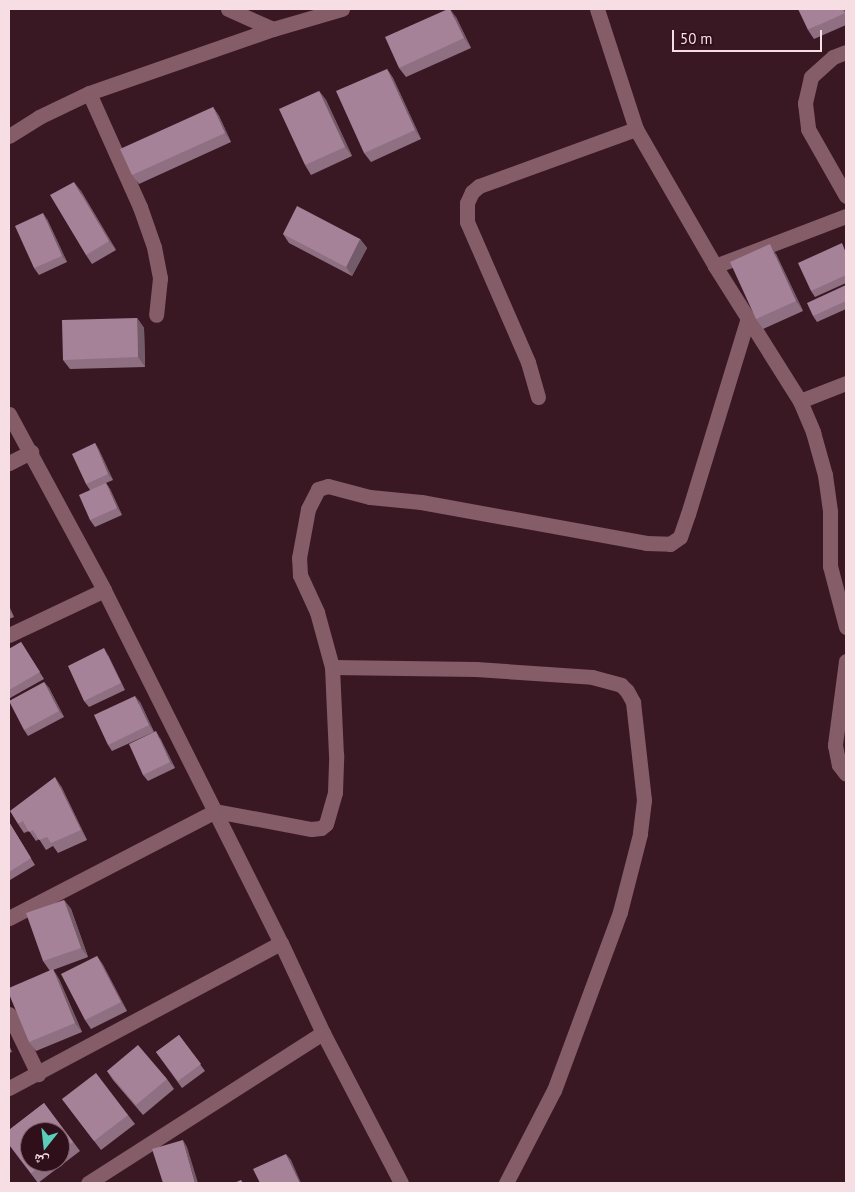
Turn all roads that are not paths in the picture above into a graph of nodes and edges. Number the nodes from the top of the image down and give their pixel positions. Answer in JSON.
{"nodes":[{"id":1,"x":228,"y":9,"type":"edge"},
{"id":2,"x":342,"y":9,"type":"edge"},
{"id":3,"x":597,"y":9,"type":"edge"},
{"id":4,"x":273,"y":29,"type":"junction"},
{"id":5,"x":846,"y":52,"type":"edge"},
{"id":6,"x":89,"y":93,"type":"junction"},
{"id":7,"x":636,"y":129,"type":"junction"},
{"id":8,"x":9,"y":136,"type":"edge"},
{"id":9,"x":846,"y":196,"type":"edge"},
{"id":10,"x":846,"y":216,"type":"edge"},
{"id":11,"x":715,"y":266,"type":"junction"},
{"id":12,"x":156,"y":315,"type":"dead end"},
{"id":13,"x":748,"y":318,"type":"junction"},
{"id":14,"x":846,"y":383,"type":"edge"},
{"id":15,"x":538,"y":397,"type":"dead end"},
{"id":16,"x":800,"y":401,"type":"junction"},
{"id":17,"x":9,"y":414,"type":"edge"},
{"id":18,"x":31,"y":452,"type":"junction"},
{"id":19,"x":9,"y":463,"type":"edge"},
{"id":20,"x":104,"y":590,"type":"junction"},
{"id":21,"x":846,"y":627,"type":"edge"},
{"id":22,"x":9,"y":635,"type":"edge"},
{"id":23,"x":846,"y":662,"type":"edge"},
{"id":24,"x":332,"y":668,"type":"junction"},
{"id":25,"x":846,"y":774,"type":"edge"},
{"id":26,"x":215,"y":811,"type":"junction"},
{"id":27,"x":9,"y":918,"type":"edge"},
{"id":28,"x":280,"y":942,"type":"junction"},
{"id":29,"x":9,"y":1014,"type":"edge"},
{"id":30,"x":323,"y":1033,"type":"junction"},
{"id":31,"x":38,"y":1074,"type":"junction"},
{"id":32,"x":9,"y":1088,"type":"edge"},
{"id":33,"x":394,"y":1181,"type":"edge"},
{"id":34,"x":88,"y":1183,"type":"edge"},
{"id":35,"x":506,"y":1183,"type":"edge"}],
"edges":[{"from":1,"to":4,"type":"street"},
{"from":2,"to":4,"type":"street"},
{"from":3,"to":7,"type":"street"},
{"from":4,"to":6,"type":"street"},
{"from":5,"to":9,"type":"street"},
{"from":6,"to":8,"type":"street"},
{"from":6,"to":12,"type":"street"},
{"from":7,"to":11,"type":"street"},
{"from":7,"to":15,"type":"street"},
{"from":10,"to":11,"type":"street"},
{"from":11,"to":13,"type":"street"},
{"from":13,"to":16,"type":"street"},
{"from":13,"to":24,"type":"street"},
{"from":14,"to":16,"type":"street"},
{"from":16,"to":21,"type":"street"},
{"from":17,"to":18,"type":"street"},
{"from":18,"to":19,"type":"street"},
{"from":18,"to":20,"type":"street"},
{"from":20,"to":22,"type":"street"},
{"from":20,"to":26,"type":"street"},
{"from":23,"to":25,"type":"street"},
{"from":24,"to":26,"type":"street"},
{"from":24,"to":35,"type":"street"},
{"from":26,"to":27,"type":"street"},
{"from":26,"to":28,"type":"street"},
{"from":28,"to":30,"type":"street"},
{"from":28,"to":31,"type":"street"},
{"from":29,"to":31,"type":"street"},
{"from":30,"to":33,"type":"street"},
{"from":30,"to":34,"type":"street"},
{"from":31,"to":32,"type":"street"}]}
